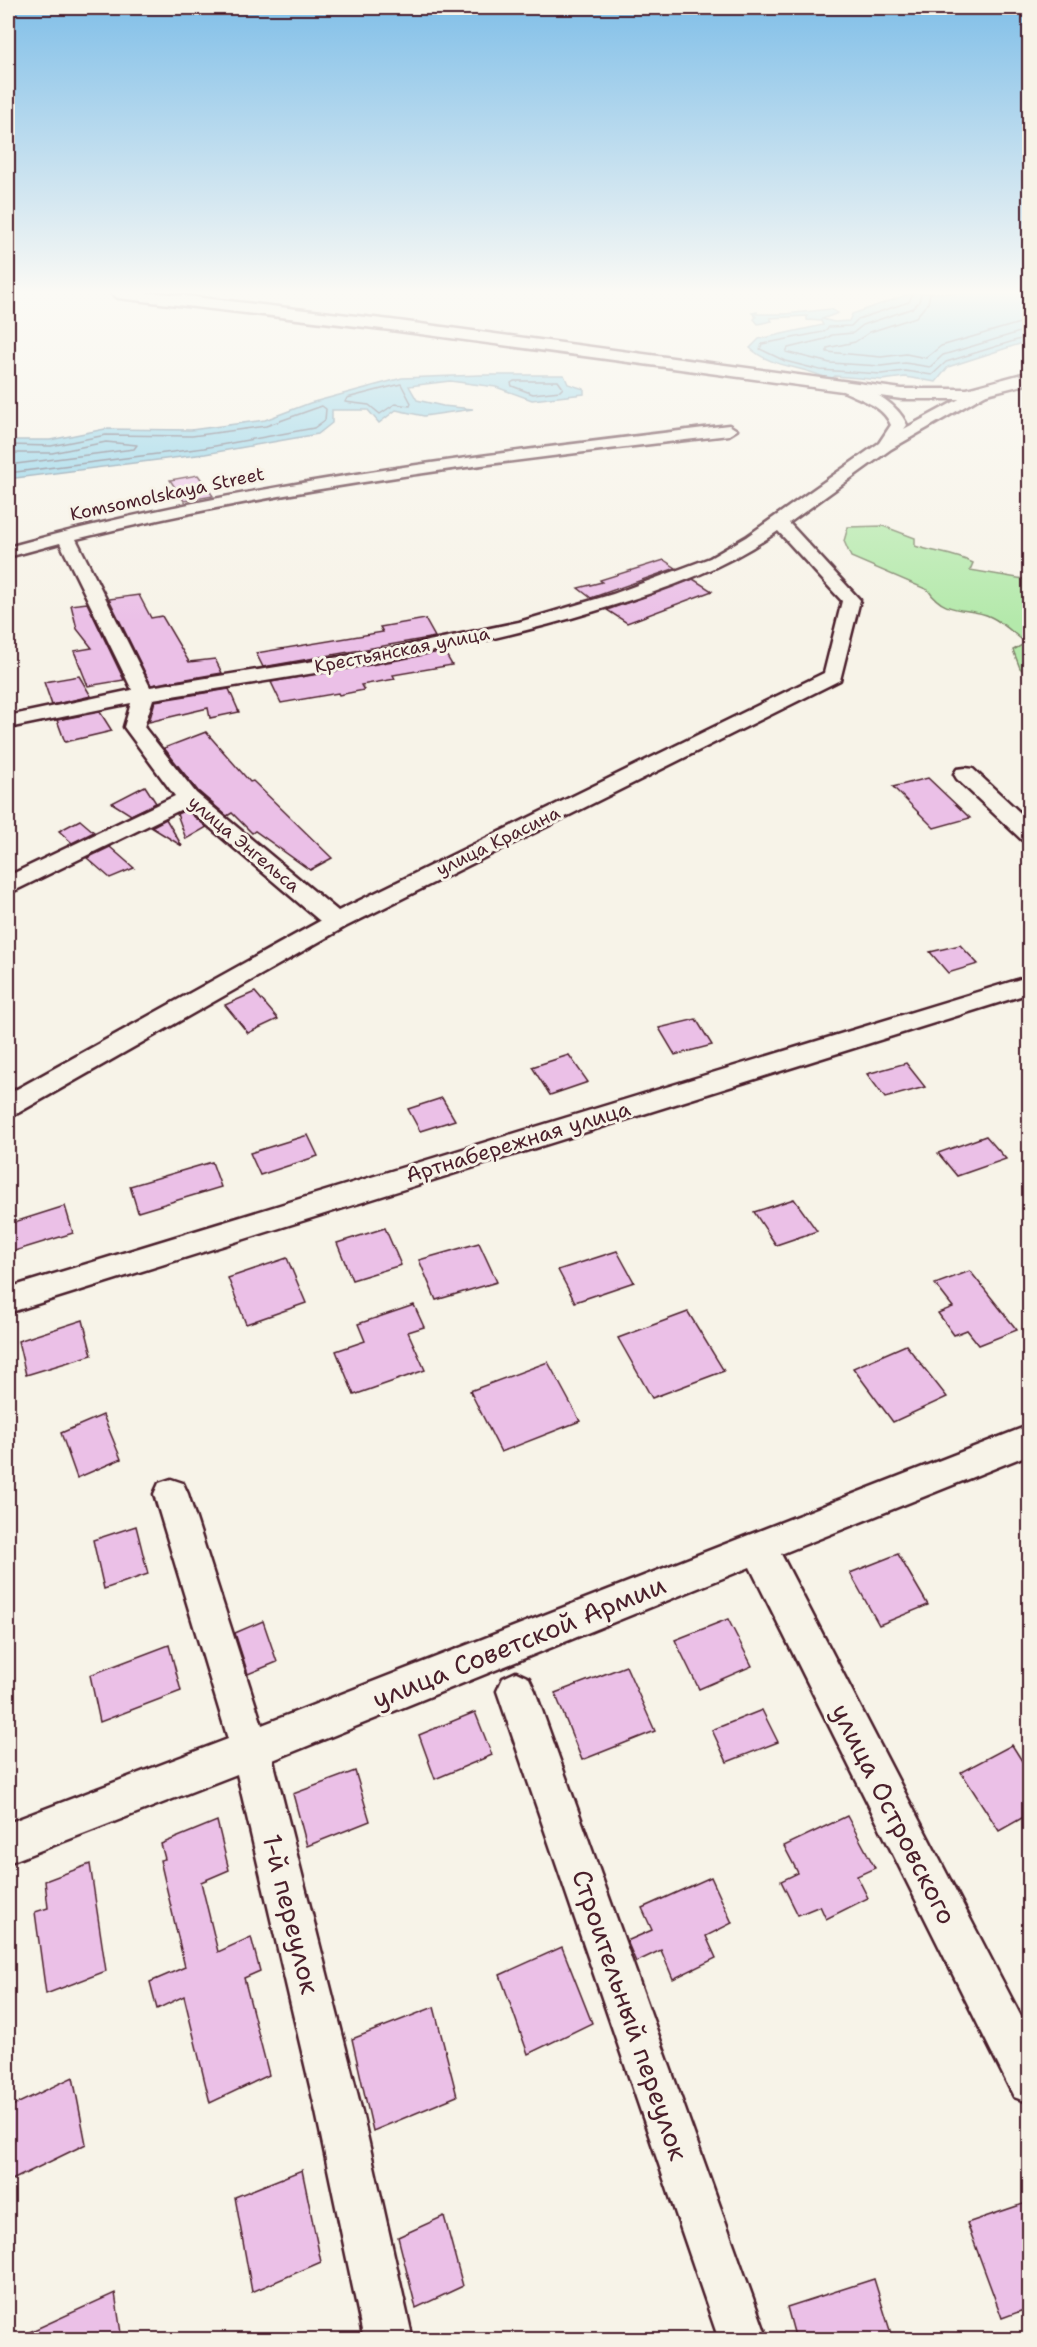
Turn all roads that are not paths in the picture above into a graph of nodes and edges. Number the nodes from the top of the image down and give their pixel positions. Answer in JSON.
{"nodes":[{"id":1,"x":878,"y":403,"type":"edge"},
{"id":2,"x":964,"y":403,"type":"edge"},
{"id":3,"x":729,"y":430,"type":"dead end"},
{"id":4,"x":885,"y":446,"type":"junction"},
{"id":5,"x":779,"y":522,"type":"junction"},
{"id":6,"x":65,"y":535,"type":"junction"},
{"id":7,"x":8,"y":552,"type":"edge"},
{"id":8,"x":144,"y":693,"type":"junction"},
{"id":9,"x":8,"y":722,"type":"edge"},
{"id":10,"x":966,"y":774,"type":"dead end"},
{"id":11,"x":188,"y":798,"type":"junction"},
{"id":12,"x":1029,"y":835,"type":"edge"},
{"id":13,"x":8,"y":885,"type":"edge"},
{"id":14,"x":336,"y":922,"type":"junction"},
{"id":15,"x":1029,"y":984,"type":"edge"},
{"id":16,"x":8,"y":1107,"type":"edge"},
{"id":17,"x":8,"y":1301,"type":"edge"},
{"id":18,"x":1029,"y":1439,"type":"edge"},
{"id":19,"x":171,"y":1494,"type":"dead end"},
{"id":20,"x":758,"y":1546,"type":"junction"},
{"id":21,"x":516,"y":1692,"type":"dead end"},
{"id":22,"x":251,"y":1751,"type":"junction"},
{"id":23,"x":8,"y":1843,"type":"edge"},
{"id":24,"x":1029,"y":2081,"type":"edge"},
{"id":25,"x":389,"y":2340,"type":"edge"},
{"id":26,"x":744,"y":2340,"type":"edge"}],
"edges":[{"from":1,"to":4,"type":"street"},
{"from":2,"to":4,"type":"street","name":"Крестьянская улица"},
{"from":3,"to":6,"type":"street","name":"Komsomolskaya Street"},
{"from":4,"to":5,"type":"street","name":"Крестьянская улица"},
{"from":5,"to":8,"type":"street","name":"Крестьянская улица"},
{"from":5,"to":14,"type":"street","name":"улица Красина"},
{"from":6,"to":7,"type":"street","name":"Komsomolskaya Street"},
{"from":6,"to":8,"type":"street"},
{"from":8,"to":9,"type":"street","name":"Крестьянская улица"},
{"from":8,"to":11,"type":"street","name":"улица Энгельса"},
{"from":10,"to":12,"type":"street"},
{"from":11,"to":13,"type":"street"},
{"from":11,"to":14,"type":"street","name":"улица Энгельса"},
{"from":14,"to":16,"type":"street","name":"улица Красина"},
{"from":15,"to":17,"type":"street","name":"Артнабережная улица"},
{"from":18,"to":20,"type":"street","name":"улица Советской Армии"},
{"from":19,"to":22,"type":"street","name":"1-й переулок"},
{"from":20,"to":22,"type":"street","name":"улица Советской Армии"},
{"from":20,"to":24,"type":"street","name":"улица Островского"},
{"from":21,"to":26,"type":"street","name":"Строительный переулок"},
{"from":22,"to":23,"type":"street","name":"улица Советской Армии"},
{"from":22,"to":25,"type":"street","name":"1-й переулок"}]}
